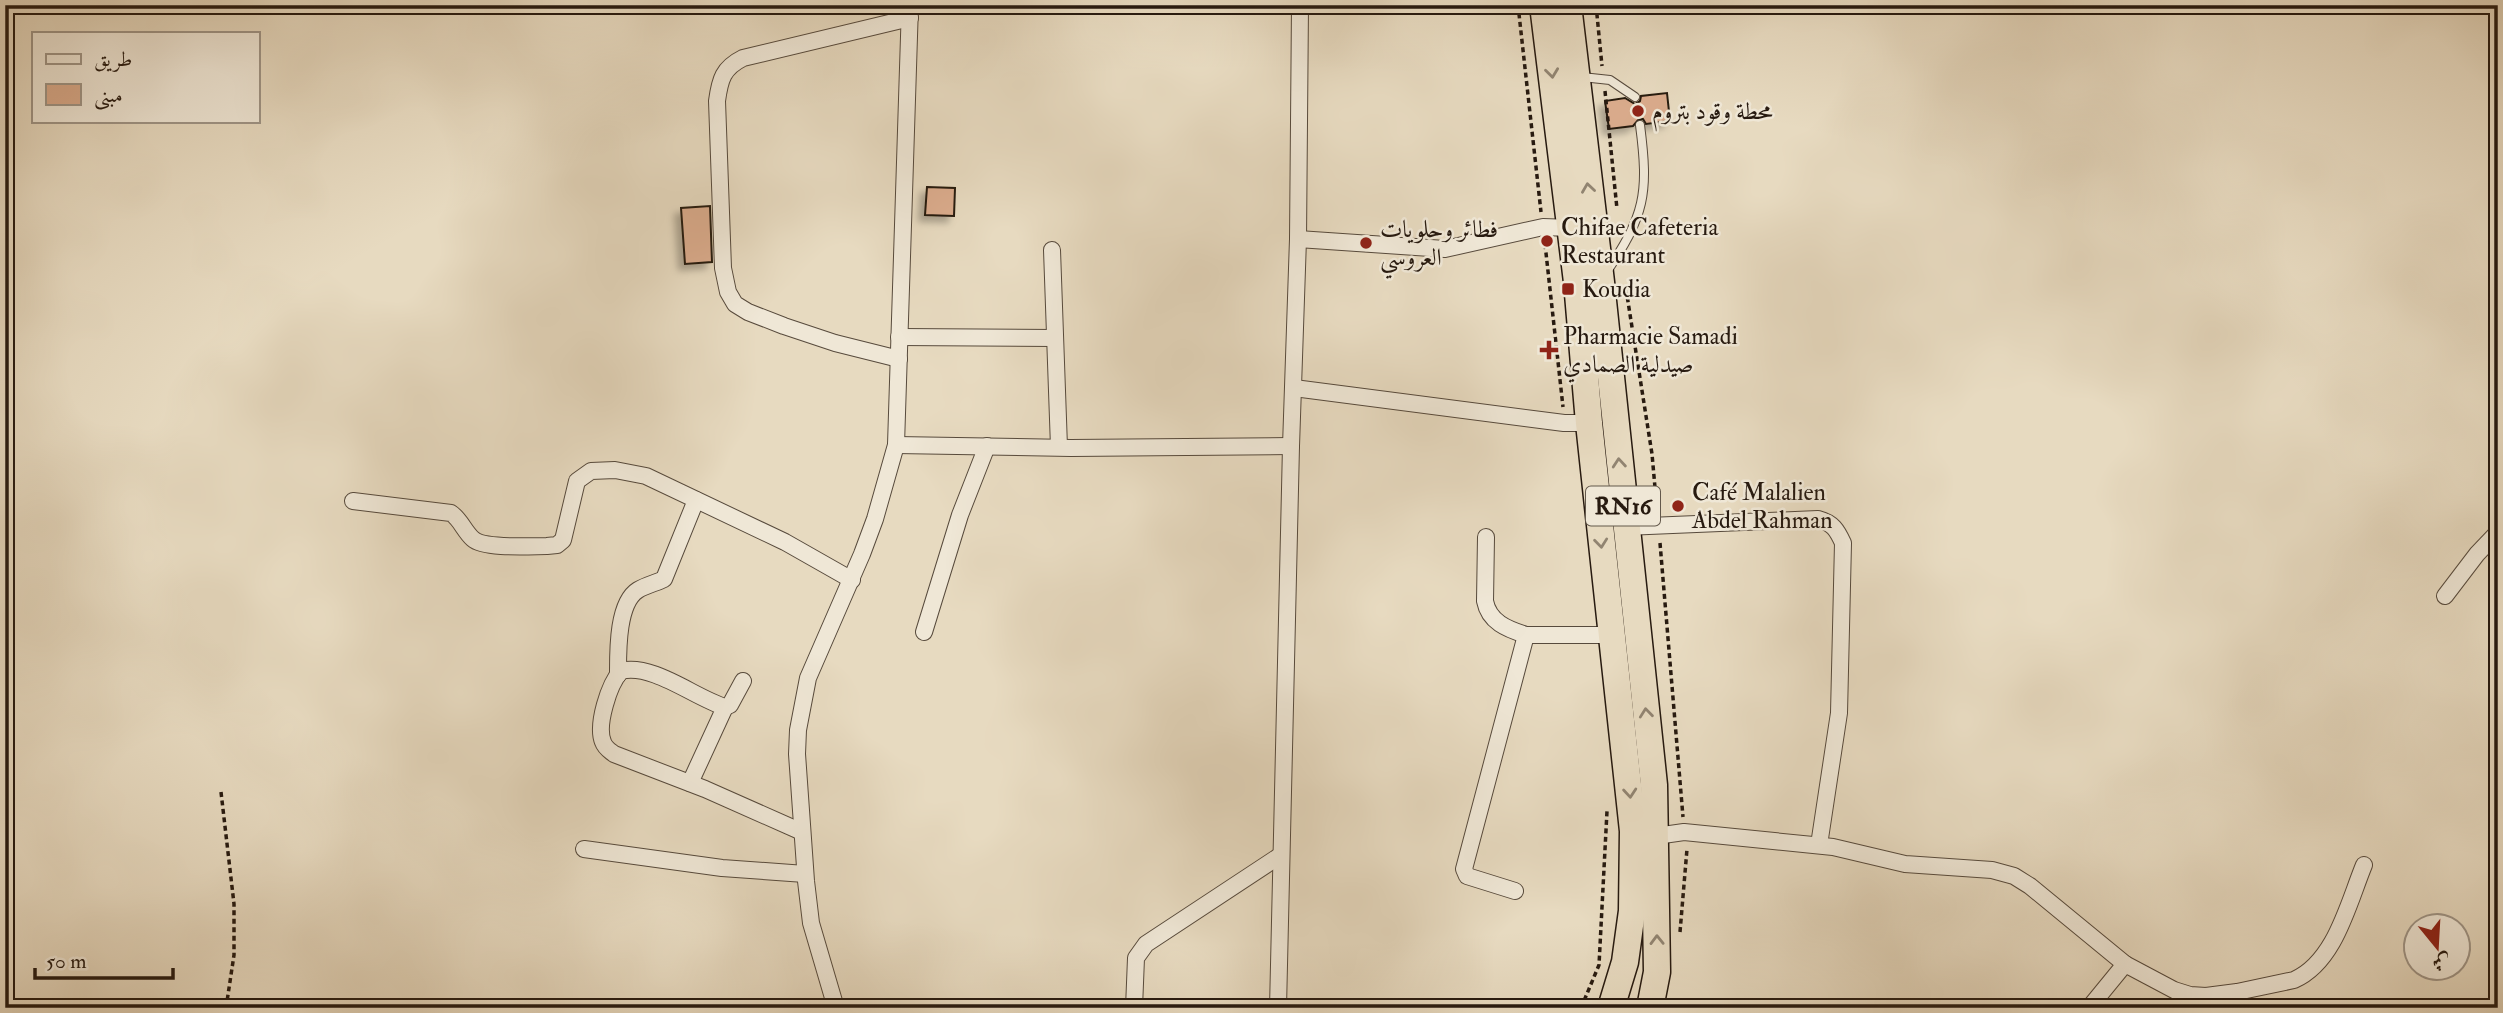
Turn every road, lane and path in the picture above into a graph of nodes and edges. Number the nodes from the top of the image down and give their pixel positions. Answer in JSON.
{"nodes":[{"id":1,"x":1300,"y":5,"type":"edge"},
{"id":2,"x":1518,"y":5,"type":"edge"},
{"id":3,"x":1543,"y":5,"type":"edge"},
{"id":4,"x":1568,"y":5,"type":"edge"},
{"id":5,"x":1596,"y":5,"type":"edge"},
{"id":6,"x":910,"y":12,"type":"edge"},
{"id":7,"x":1575,"y":76,"type":"junction"},
{"id":8,"x":1604,"y":78,"type":"junction"},
{"id":9,"x":1635,"y":97,"type":"dead end"},
{"id":10,"x":1640,"y":125,"type":"dead end"},
{"id":11,"x":1617,"y":212,"type":"dead end"},
{"id":12,"x":1543,"y":228,"type":"junction"},
{"id":13,"x":1571,"y":228,"type":"junction"},
{"id":14,"x":1298,"y":239,"type":"junction"},
{"id":15,"x":1052,"y":250,"type":"dead end"},
{"id":16,"x":1613,"y":284,"type":"junction"},
{"id":17,"x":900,"y":337,"type":"junction"},
{"id":18,"x":1055,"y":338,"type":"junction"},
{"id":19,"x":899,"y":359,"type":"junction"},
{"id":20,"x":1294,"y":388,"type":"junction"},
{"id":21,"x":1576,"y":423,"type":"junction"},
{"id":22,"x":896,"y":445,"type":"junction"},
{"id":23,"x":987,"y":446,"type":"junction"},
{"id":24,"x":1290,"y":446,"type":"junction"},
{"id":25,"x":1059,"y":447,"type":"junction"},
{"id":26,"x":696,"y":500,"type":"junction"},
{"id":27,"x":353,"y":501,"type":"dead end"},
{"id":28,"x":1658,"y":525,"type":"junction"},
{"id":29,"x":1625,"y":527,"type":"junction"},
{"id":30,"x":2498,"y":532,"type":"edge"},
{"id":31,"x":1486,"y":537,"type":"dead end"},
{"id":32,"x":852,"y":580,"type":"junction"},
{"id":33,"x":2445,"y":596,"type":"dead end"},
{"id":34,"x":924,"y":632,"type":"dead end"},
{"id":35,"x":1526,"y":635,"type":"junction"},
{"id":36,"x":1612,"y":635,"type":"junction"},
{"id":37,"x":618,"y":675,"type":"junction"},
{"id":38,"x":743,"y":681,"type":"dead end"},
{"id":39,"x":724,"y":707,"type":"junction"},
{"id":40,"x":690,"y":783,"type":"junction"},
{"id":41,"x":221,"y":792,"type":"dead end"},
{"id":42,"x":1606,"y":800,"type":"dead end"},
{"id":43,"x":802,"y":832,"type":"junction"},
{"id":44,"x":1684,"y":832,"type":"junction"},
{"id":45,"x":1656,"y":836,"type":"junction"},
{"id":46,"x":1819,"y":845,"type":"junction"},
{"id":47,"x":584,"y":849,"type":"dead end"},
{"id":48,"x":1281,"y":855,"type":"junction"},
{"id":49,"x":2364,"y":865,"type":"dead end"},
{"id":50,"x":805,"y":874,"type":"junction"},
{"id":51,"x":1514,"y":891,"type":"dead end"},
{"id":52,"x":1679,"y":944,"type":"dead end"},
{"id":53,"x":2125,"y":964,"type":"junction"},
{"id":54,"x":226,"y":1008,"type":"edge"},
{"id":55,"x":836,"y":1008,"type":"edge"},
{"id":56,"x":1134,"y":1008,"type":"edge"},
{"id":57,"x":1278,"y":1008,"type":"edge"},
{"id":58,"x":1581,"y":1008,"type":"edge"},
{"id":59,"x":1611,"y":1008,"type":"edge"},
{"id":60,"x":1650,"y":1008,"type":"edge"},
{"id":61,"x":2088,"y":1008,"type":"edge"}],
"edges":[{"from":1,"to":14,"type":"street"},
{"from":2,"to":12,"type":"path"},
{"from":3,"to":13,"type":"highway","number":"RN16","one_way":true},
{"from":4,"to":7,"type":"highway","number":"RN16"},
{"from":5,"to":8,"type":"path"},
{"from":6,"to":17,"type":"street"},
{"from":6,"to":19,"type":"street"},
{"from":7,"to":8,"type":"lane"},
{"from":16,"to":7,"type":"highway","number":"RN16","one_way":true},
{"from":8,"to":9,"type":"lane"},
{"from":8,"to":11,"type":"path"},
{"from":10,"to":16,"type":"lane"},
{"from":12,"to":13,"type":"street"},
{"from":12,"to":14,"type":"street"},
{"from":12,"to":21,"type":"path"},
{"from":13,"to":21,"type":"highway","number":"RN16"},
{"from":14,"to":20,"type":"street"},
{"from":15,"to":18,"type":"street"},
{"from":16,"to":28,"type":"path"},
{"from":29,"to":16,"type":"highway","number":"RN16","one_way":true},
{"from":17,"to":18,"type":"street"},
{"from":17,"to":19,"type":"street"},
{"from":18,"to":25,"type":"street"},
{"from":19,"to":22,"type":"street"},
{"from":20,"to":21,"type":"street"},
{"from":20,"to":24,"type":"street"},
{"from":21,"to":36,"type":"highway","number":"RN16","one_way":true},
{"from":22,"to":23,"type":"street"},
{"from":22,"to":32,"type":"street"},
{"from":23,"to":25,"type":"street"},
{"from":23,"to":34,"type":"street"},
{"from":24,"to":25,"type":"street"},
{"from":24,"to":48,"type":"street"},
{"from":26,"to":27,"type":"street"},
{"from":26,"to":32,"type":"street"},
{"from":26,"to":37,"type":"street"},
{"from":28,"to":29,"type":"street"},
{"from":28,"to":44,"type":"path"},
{"from":28,"to":46,"type":"street"},
{"from":45,"to":29,"type":"highway","number":"RN16","one_way":true},
{"from":30,"to":33,"type":"street"},
{"from":31,"to":35,"type":"street"},
{"from":32,"to":43,"type":"street"},
{"from":35,"to":36,"type":"street"},
{"from":35,"to":51,"type":"street"},
{"from":36,"to":59,"type":"highway","number":"RN16","one_way":true},
{"from":37,"to":39,"type":"street"},
{"from":37,"to":40,"type":"street"},
{"from":38,"to":39,"type":"street"},
{"from":39,"to":40,"type":"street"},
{"from":40,"to":43,"type":"street"},
{"from":41,"to":54,"type":"path"},
{"from":42,"to":58,"type":"path"},
{"from":43,"to":50,"type":"street"},
{"from":44,"to":45,"type":"street"},
{"from":44,"to":46,"type":"street"},
{"from":44,"to":52,"type":"path"},
{"from":60,"to":45,"type":"highway","number":"RN16","one_way":true},
{"from":46,"to":53,"type":"street"},
{"from":47,"to":50,"type":"street"},
{"from":48,"to":56,"type":"street"},
{"from":48,"to":57,"type":"street"},
{"from":49,"to":53,"type":"street"},
{"from":50,"to":55,"type":"street"},
{"from":53,"to":61,"type":"street"}]}
